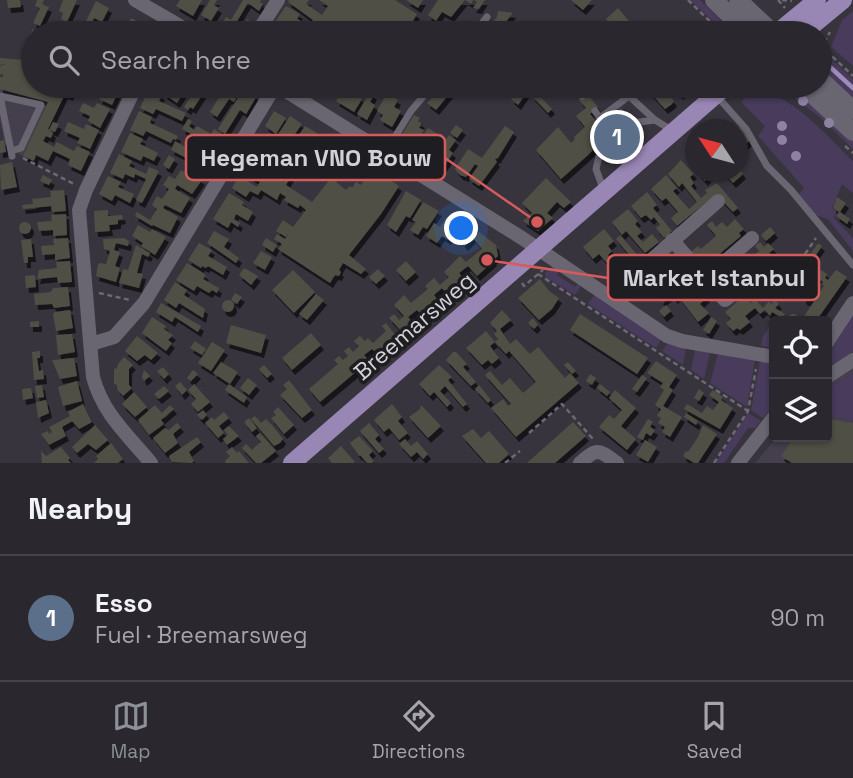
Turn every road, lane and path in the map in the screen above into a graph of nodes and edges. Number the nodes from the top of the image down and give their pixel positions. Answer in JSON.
{"nodes":[{"id":1,"x":135,"y":0,"type":"edge"},
{"id":2,"x":278,"y":0,"type":"edge"},
{"id":3,"x":688,"y":0,"type":"edge"},
{"id":4,"x":714,"y":0,"type":"edge"},
{"id":5,"x":738,"y":0,"type":"edge"},
{"id":6,"x":817,"y":0,"type":"edge"},
{"id":7,"x":843,"y":0,"type":"edge"},
{"id":8,"x":487,"y":18,"type":"dead end"},
{"id":9,"x":160,"y":21,"type":"edge"},
{"id":10,"x":265,"y":21,"type":"edge"},
{"id":11,"x":484,"y":21,"type":"edge"},
{"id":12,"x":710,"y":21,"type":"edge"},
{"id":13,"x":736,"y":21,"type":"edge"},
{"id":14,"x":762,"y":21,"type":"edge"},
{"id":15,"x":790,"y":21,"type":"edge"},
{"id":16,"x":818,"y":21,"type":"edge"},
{"id":17,"x":832,"y":56,"type":"edge"},
{"id":18,"x":853,"y":76,"type":"edge"},
{"id":19,"x":832,"y":90,"type":"edge"},
{"id":20,"x":130,"y":98,"type":"edge"},
{"id":21,"x":270,"y":98,"type":"edge"},
{"id":22,"x":296,"y":98,"type":"edge"},
{"id":23,"x":422,"y":98,"type":"edge"},
{"id":24,"x":626,"y":98,"type":"edge"},
{"id":25,"x":631,"y":98,"type":"edge"},
{"id":26,"x":711,"y":98,"type":"edge"},
{"id":27,"x":729,"y":98,"type":"edge"},
{"id":28,"x":816,"y":98,"type":"edge"},
{"id":29,"x":853,"y":110,"type":"edge"},
{"id":30,"x":595,"y":111,"type":"dead end"},
{"id":31,"x":655,"y":120,"type":"junction"},
{"id":32,"x":632,"y":123,"type":"dead end"},
{"id":33,"x":673,"y":131,"type":"junction"},
{"id":34,"x":853,"y":132,"type":"edge"},
{"id":35,"x":4,"y":134,"type":"edge"},
{"id":36,"x":601,"y":148,"type":"dead end"},
{"id":37,"x":12,"y":153,"type":"junction"},
{"id":38,"x":385,"y":153,"type":"junction"},
{"id":39,"x":86,"y":190,"type":"junction"},
{"id":40,"x":605,"y":191,"type":"junction"},
{"id":41,"x":718,"y":201,"type":"dead end"},
{"id":42,"x":822,"y":230,"type":"junction"},
{"id":43,"x":752,"y":238,"type":"dead end"},
{"id":44,"x":672,"y":240,"type":"junction"},
{"id":45,"x":538,"y":251,"type":"junction"},
{"id":46,"x":733,"y":256,"type":"junction"},
{"id":47,"x":853,"y":265,"type":"edge"},
{"id":48,"x":538,"y":274,"type":"dead end"},
{"id":49,"x":706,"y":278,"type":"junction"},
{"id":50,"x":86,"y":289,"type":"junction"},
{"id":51,"x":766,"y":295,"type":"dead end"},
{"id":52,"x":144,"y":303,"type":"junction"},
{"id":53,"x":618,"y":303,"type":"junction"},
{"id":54,"x":853,"y":303,"type":"edge"},
{"id":55,"x":832,"y":334,"type":"edge"},
{"id":56,"x":91,"y":344,"type":"junction"},
{"id":57,"x":759,"y":354,"type":"junction"},
{"id":58,"x":769,"y":356,"type":"edge"},
{"id":59,"x":853,"y":360,"type":"edge"},
{"id":60,"x":832,"y":374,"type":"edge"},
{"id":61,"x":748,"y":411,"type":"junction"},
{"id":62,"x":769,"y":425,"type":"edge"},
{"id":63,"x":529,"y":433,"type":"dead end"},
{"id":64,"x":520,"y":451,"type":"dead end"},
{"id":65,"x":595,"y":452,"type":"junction"},
{"id":66,"x":746,"y":461,"type":"edge"},
{"id":67,"x":151,"y":463,"type":"edge"},
{"id":68,"x":292,"y":463,"type":"edge"},
{"id":69,"x":505,"y":463,"type":"edge"},
{"id":70,"x":580,"y":463,"type":"edge"},
{"id":71,"x":617,"y":463,"type":"edge"},
{"id":72,"x":714,"y":463,"type":"edge"}],
"edges":[{"from":1,"to":9,"type":"street"},
{"from":2,"to":10,"type":"street"},
{"from":3,"to":12,"type":"path"},
{"from":4,"to":13,"type":"main road"},
{"from":5,"to":14,"type":"main road"},
{"from":6,"to":15,"type":"main road"},
{"from":7,"to":16,"type":"main road"},
{"from":8,"to":11,"type":"lane"},
{"from":17,"to":18,"type":"path"},
{"from":19,"to":29,"type":"main road"},
{"from":20,"to":39,"type":"street"},
{"from":21,"to":52,"type":"street"},
{"from":22,"to":38,"type":"street"},
{"from":23,"to":38,"type":"lane"},
{"from":24,"to":30,"type":"lane"},
{"from":25,"to":31,"type":"lane"},
{"from":26,"to":33,"type":"main road","name":"Breemarsweg"},
{"from":27,"to":42,"type":"lane"},
{"from":28,"to":34,"type":"main road"},
{"from":31,"to":32,"type":"lane"},
{"from":31,"to":33,"type":"lane"},
{"from":33,"to":40,"type":"main road","name":"Breemarsweg"},
{"from":35,"to":37,"type":"lane"},
{"from":35,"to":37,"type":"lane"},
{"from":36,"to":40,"type":"lane"},
{"from":37,"to":39,"type":"path"},
{"from":38,"to":45,"type":"street"},
{"from":39,"to":50,"type":"street"},
{"from":40,"to":45,"type":"main road","name":"Breemarsweg"},
{"from":41,"to":44,"type":"street"},
{"from":42,"to":47,"type":"lane"},
{"from":42,"to":51,"type":"path"},
{"from":43,"to":46,"type":"street"},
{"from":44,"to":49,"type":"street"},
{"from":44,"to":53,"type":"street"},
{"from":45,"to":53,"type":"street"},
{"from":45,"to":68,"type":"main road","name":"Breemarsweg"},
{"from":46,"to":49,"type":"street"},
{"from":46,"to":49,"type":"street"},
{"from":48,"to":61,"type":"path"},
{"from":50,"to":52,"type":"path"},
{"from":50,"to":56,"type":"street"},
{"from":52,"to":56,"type":"street"},
{"from":53,"to":57,"type":"street"},
{"from":54,"to":55,"type":"street"},
{"from":56,"to":67,"type":"street"},
{"from":57,"to":58,"type":"street"},
{"from":57,"to":61,"type":"path"},
{"from":59,"to":60,"type":"street"},
{"from":61,"to":72,"type":"path"},
{"from":62,"to":66,"type":"street"},
{"from":63,"to":65,"type":"path"},
{"from":64,"to":69,"type":"path"},
{"from":65,"to":70,"type":"street"},
{"from":65,"to":71,"type":"street"}]}
